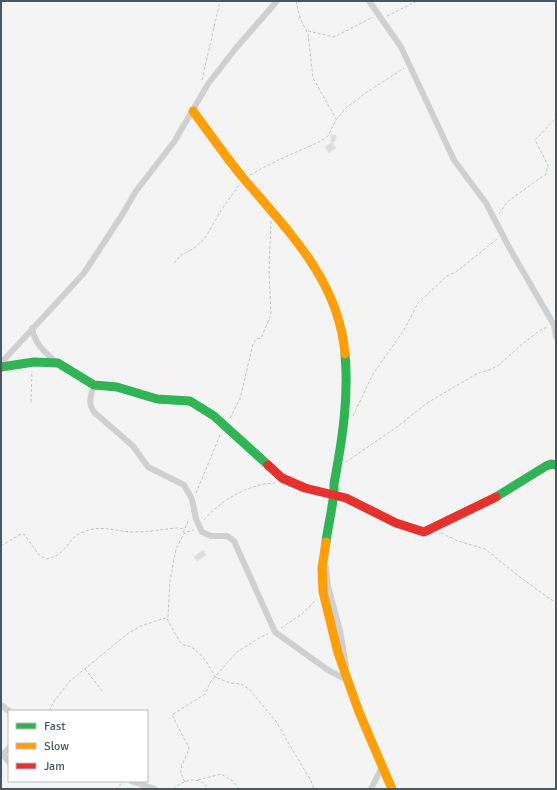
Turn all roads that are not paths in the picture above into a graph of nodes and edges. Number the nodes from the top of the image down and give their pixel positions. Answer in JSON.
{"nodes":[{"id":1,"x":277,"y":1,"type":"edge"},
{"id":2,"x":369,"y":1,"type":"edge"},
{"id":3,"x":193,"y":111,"type":"junction"},
{"id":4,"x":32,"y":328,"type":"junction"},
{"id":5,"x":556,"y":337,"type":"edge"},
{"id":6,"x":1,"y":363,"type":"edge"},
{"id":7,"x":58,"y":363,"type":"junction"},
{"id":8,"x":1,"y":367,"type":"edge"},
{"id":9,"x":94,"y":385,"type":"junction"},
{"id":10,"x":556,"y":465,"type":"edge"},
{"id":11,"x":335,"y":495,"type":"junction"},
{"id":12,"x":324,"y":556,"type":"junction"},
{"id":13,"x":349,"y":681,"type":"junction"},
{"id":14,"x":383,"y":765,"type":"junction"},
{"id":15,"x":134,"y":782,"type":"edge"},
{"id":16,"x":155,"y":789,"type":"edge"},
{"id":17,"x":371,"y":789,"type":"edge"},
{"id":18,"x":392,"y":789,"type":"edge"}],
"edges":[{"from":1,"to":3,"type":"street"},
{"from":2,"to":5,"type":"street"},
{"from":3,"to":4,"type":"street"},
{"from":3,"to":11,"type":"street"},
{"from":4,"to":6,"type":"street"},
{"from":4,"to":7,"type":"street"},
{"from":7,"to":8,"type":"street"},
{"from":7,"to":9,"type":"street"},
{"from":9,"to":11,"type":"street"},
{"from":9,"to":13,"type":"street"},
{"from":10,"to":11,"type":"street"},
{"from":11,"to":12,"type":"street"},
{"from":12,"to":13,"type":"street"},
{"from":12,"to":13,"type":"street"},
{"from":13,"to":14,"type":"street"},
{"from":14,"to":17,"type":"street"},
{"from":14,"to":18,"type":"street"},
{"from":15,"to":16,"type":"street"}]}
